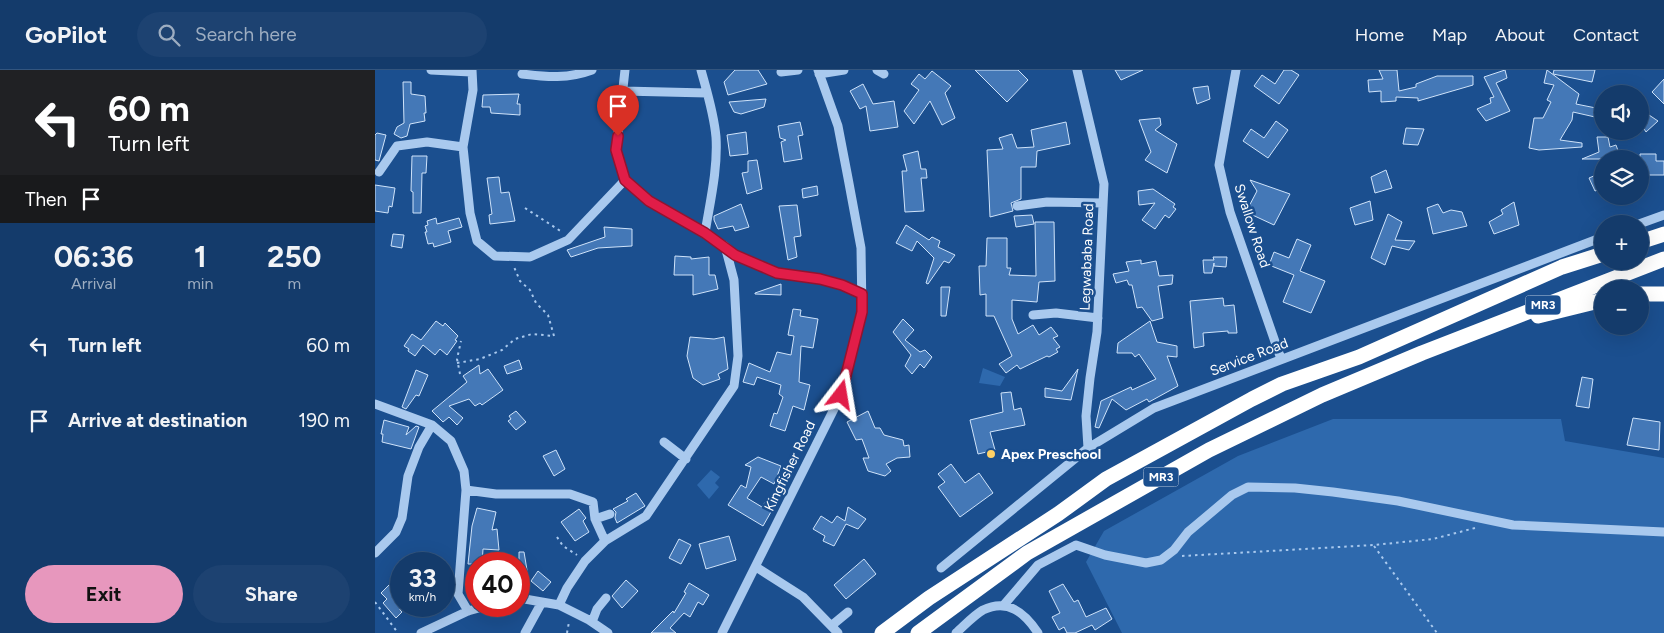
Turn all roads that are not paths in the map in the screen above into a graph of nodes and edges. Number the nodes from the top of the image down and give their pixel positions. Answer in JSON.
{"nodes":[{"id":1,"x":431,"y":70,"type":"edge"},
{"id":2,"x":592,"y":70,"type":"edge"},
{"id":3,"x":625,"y":70,"type":"edge"},
{"id":4,"x":701,"y":70,"type":"edge"},
{"id":5,"x":798,"y":70,"type":"edge"},
{"id":6,"x":844,"y":70,"type":"edge"},
{"id":7,"x":1077,"y":70,"type":"edge"},
{"id":8,"x":1236,"y":70,"type":"edge"},
{"id":9,"x":472,"y":71,"type":"edge"},
{"id":10,"x":781,"y":72,"type":"dead end"},
{"id":11,"x":819,"y":72,"type":"edge"},
{"id":12,"x":522,"y":74,"type":"dead end"},
{"id":13,"x":623,"y":91,"type":"junction"},
{"id":14,"x":707,"y":93,"type":"junction"},
{"id":15,"x":463,"y":148,"type":"junction"},
{"id":16,"x":379,"y":172,"type":"dead end"},
{"id":17,"x":625,"y":180,"type":"junction"},
{"id":18,"x":1103,"y":203,"type":"junction"},
{"id":19,"x":1017,"y":206,"type":"dead end"},
{"id":20,"x":1664,"y":215,"type":"edge"},
{"id":21,"x":1649,"y":220,"type":"edge"},
{"id":22,"x":705,"y":233,"type":"junction"},
{"id":23,"x":1664,"y":234,"type":"edge"},
{"id":24,"x":1649,"y":239,"type":"edge"},
{"id":25,"x":1594,"y":240,"type":"edge"},
{"id":26,"x":725,"y":246,"type":"junction"},
{"id":27,"x":1594,"y":257,"type":"edge"},
{"id":28,"x":1664,"y":260,"type":"edge"},
{"id":29,"x":862,"y":294,"type":"junction"},
{"id":30,"x":1649,"y":294,"type":"edge"},
{"id":31,"x":1664,"y":294,"type":"edge"},
{"id":32,"x":1594,"y":302,"type":"edge"},
{"id":33,"x":1033,"y":314,"type":"dead end"},
{"id":34,"x":1098,"y":318,"type":"junction"},
{"id":35,"x":1422,"y":353,"type":"junction"},
{"id":36,"x":1281,"y":359,"type":"junction"},
{"id":37,"x":375,"y":404,"type":"edge"},
{"id":38,"x":432,"y":425,"type":"junction"},
{"id":39,"x":664,"y":442,"type":"dead end"},
{"id":40,"x":1088,"y":448,"type":"junction"},
{"id":41,"x":686,"y":459,"type":"junction"},
{"id":42,"x":466,"y":490,"type":"junction"},
{"id":43,"x":610,"y":514,"type":"dead end"},
{"id":44,"x":595,"y":519,"type":"junction"},
{"id":45,"x":1664,"y":532,"type":"edge"},
{"id":46,"x":605,"y":541,"type":"junction"},
{"id":47,"x":375,"y":553,"type":"edge"},
{"id":48,"x":756,"y":567,"type":"junction"},
{"id":49,"x":941,"y":568,"type":"dead end"},
{"id":50,"x":607,"y":598,"type":"dead end"},
{"id":51,"x":530,"y":600,"type":"edge"},
{"id":52,"x":542,"y":602,"type":"junction"},
{"id":53,"x":559,"y":605,"type":"junction"},
{"id":54,"x":465,"y":606,"type":"edge"},
{"id":55,"x":1003,"y":606,"type":"junction"},
{"id":56,"x":465,"y":612,"type":"edge"},
{"id":57,"x":848,"y":612,"type":"dead end"},
{"id":58,"x":592,"y":622,"type":"junction"},
{"id":59,"x":831,"y":626,"type":"junction"},
{"id":60,"x":421,"y":633,"type":"edge"},
{"id":61,"x":525,"y":633,"type":"edge"},
{"id":62,"x":608,"y":633,"type":"edge"},
{"id":63,"x":722,"y":633,"type":"edge"},
{"id":64,"x":838,"y":633,"type":"edge"},
{"id":65,"x":882,"y":633,"type":"edge"},
{"id":66,"x":918,"y":633,"type":"edge"},
{"id":67,"x":956,"y":633,"type":"edge"},
{"id":68,"x":1038,"y":633,"type":"edge"}],
"edges":[{"from":1,"to":9,"type":"street"},
{"from":2,"to":12,"type":"street"},
{"from":3,"to":13,"type":"street"},
{"from":4,"to":14,"type":"street"},
{"from":5,"to":10,"type":"street"},
{"from":6,"to":11,"type":"street"},
{"from":7,"to":18,"type":"street","name":"Legwababa Road"},
{"from":8,"to":36,"type":"street","name":"Swallow Road"},
{"from":9,"to":15,"type":"street"},
{"from":11,"to":29,"type":"street","name":"Kingfisher Road"},
{"from":13,"to":14,"type":"street"},
{"from":13,"to":17,"type":"street"},
{"from":14,"to":22,"type":"street"},
{"from":15,"to":16,"type":"street"},
{"from":15,"to":17,"type":"street"},
{"from":17,"to":22,"type":"street"},
{"from":18,"to":19,"type":"street"},
{"from":18,"to":34,"type":"street","name":"Legwababa Road"},
{"from":20,"to":21,"type":"street"},
{"from":22,"to":26,"type":"street"},
{"from":23,"to":24,"type":"highway"},
{"from":25,"to":36,"type":"street","name":"Service Road"},
{"from":26,"to":29,"type":"street"},
{"from":26,"to":41,"type":"street"},
{"from":27,"to":65,"type":"highway","number":"MR3"},
{"from":28,"to":35,"type":"highway","number":"MR3"},
{"from":29,"to":48,"type":"street","name":"Kingfisher Road"},
{"from":30,"to":31,"type":"highway"},
{"from":32,"to":35,"type":"highway"},
{"from":33,"to":34,"type":"street"},
{"from":34,"to":40,"type":"street","name":"Legwababa Road"},
{"from":35,"to":66,"type":"highway","number":"MR3"},
{"from":36,"to":40,"type":"street","name":"Service Road"},
{"from":37,"to":38,"type":"street"},
{"from":38,"to":42,"type":"street"},
{"from":38,"to":47,"type":"street"},
{"from":39,"to":41,"type":"street"},
{"from":40,"to":49,"type":"street","name":"Service Road"},
{"from":41,"to":46,"type":"street"},
{"from":42,"to":44,"type":"street"},
{"from":42,"to":54,"type":"street"},
{"from":43,"to":44,"type":"street"},
{"from":44,"to":46,"type":"street"},
{"from":45,"to":55,"type":"street"},
{"from":46,"to":53,"type":"street"},
{"from":48,"to":59,"type":"street"},
{"from":48,"to":63,"type":"street","name":"Kingfisher Road"},
{"from":50,"to":58,"type":"street"},
{"from":51,"to":52,"type":"street"},
{"from":52,"to":53,"type":"street"},
{"from":52,"to":61,"type":"street"},
{"from":53,"to":58,"type":"street"},
{"from":55,"to":67,"type":"street"},
{"from":55,"to":68,"type":"street"},
{"from":56,"to":60,"type":"street"},
{"from":57,"to":59,"type":"street"},
{"from":58,"to":62,"type":"street"},
{"from":59,"to":64,"type":"street"}]}
